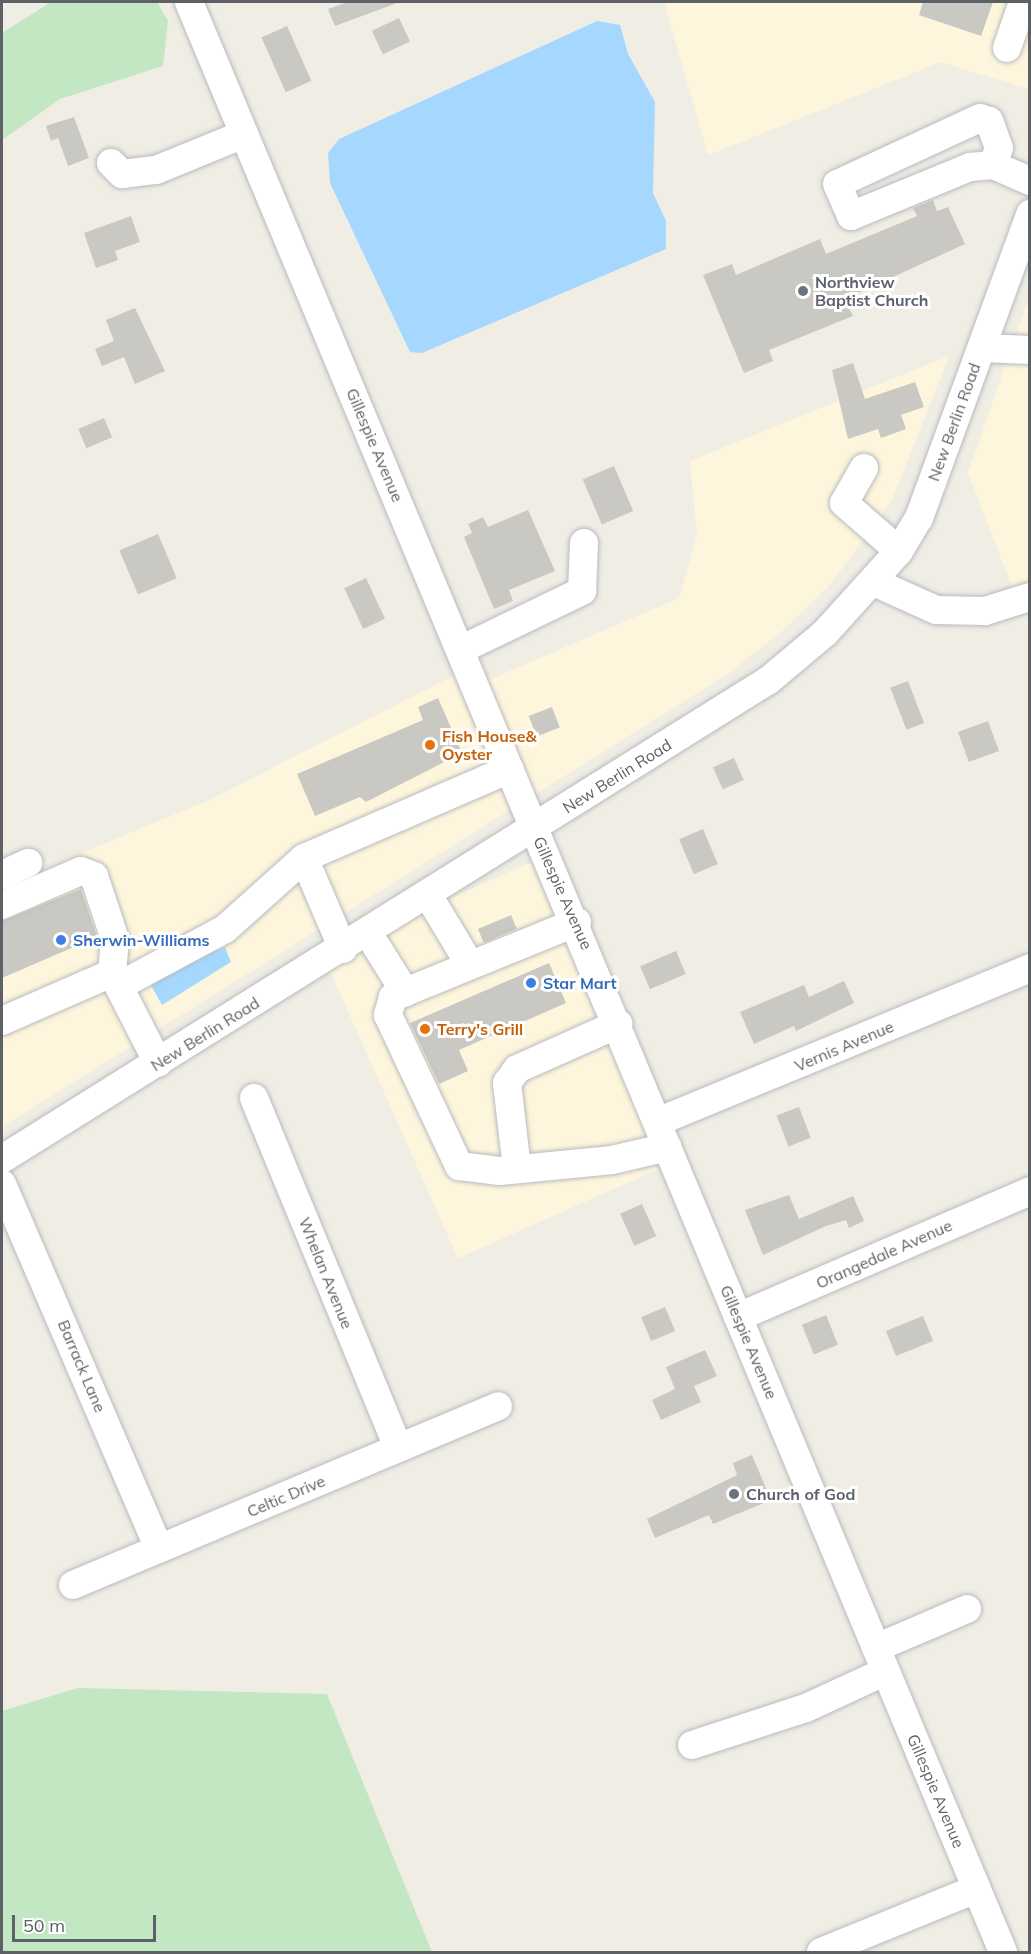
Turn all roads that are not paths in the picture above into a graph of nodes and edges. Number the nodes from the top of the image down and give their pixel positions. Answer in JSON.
{"nodes":[{"id":1,"x":1023,"y":2,"type":"edge"},
{"id":2,"x":196,"y":4,"type":"edge"},
{"id":3,"x":1007,"y":48,"type":"dead end"},
{"id":4,"x":244,"y":134,"type":"junction"},
{"id":5,"x":111,"y":163,"type":"dead end"},
{"id":6,"x":993,"y":165,"type":"junction"},
{"id":7,"x":1029,"y":181,"type":"edge"},
{"id":8,"x":1029,"y":214,"type":"edge"},
{"id":9,"x":1018,"y":277,"type":"edge"},
{"id":10,"x":982,"y":348,"type":"junction"},
{"id":11,"x":1029,"y":350,"type":"edge"},
{"id":12,"x":864,"y":468,"type":"dead end"},
{"id":13,"x":584,"y":543,"type":"dead end"},
{"id":14,"x":899,"y":551,"type":"junction"},
{"id":15,"x":874,"y":582,"type":"junction"},
{"id":16,"x":1029,"y":597,"type":"edge"},
{"id":17,"x":460,"y":650,"type":"junction"},
{"id":18,"x":510,"y":769,"type":"junction"},
{"id":19,"x":535,"y":828,"type":"junction"},
{"id":20,"x":304,"y":858,"type":"junction"},
{"id":21,"x":28,"y":863,"type":"dead end"},
{"id":22,"x":2,"y":875,"type":"edge"},
{"id":23,"x":429,"y":895,"type":"junction"},
{"id":24,"x":2,"y":905,"type":"edge"},
{"id":25,"x":577,"y":922,"type":"junction"},
{"id":26,"x":368,"y":933,"type":"junction"},
{"id":27,"x":343,"y":949,"type":"junction"},
{"id":28,"x":470,"y":965,"type":"junction"},
{"id":29,"x":1029,"y":968,"type":"edge"},
{"id":30,"x":115,"y":979,"type":"junction"},
{"id":31,"x":405,"y":992,"type":"junction"},
{"id":32,"x":2,"y":1021,"type":"edge"},
{"id":33,"x":618,"y":1024,"type":"junction"},
{"id":34,"x":158,"y":1063,"type":"junction"},
{"id":35,"x":254,"y":1098,"type":"dead end"},
{"id":36,"x":662,"y":1135,"type":"junction"},
{"id":37,"x":2,"y":1159,"type":"edge"},
{"id":38,"x":517,"y":1169,"type":"junction"},
{"id":39,"x":2,"y":1184,"type":"edge"},
{"id":40,"x":1029,"y":1191,"type":"edge"},
{"id":41,"x":738,"y":1317,"type":"junction"},
{"id":42,"x":498,"y":1406,"type":"dead end"},
{"id":43,"x":398,"y":1448,"type":"junction"},
{"id":44,"x":159,"y":1549,"type":"junction"},
{"id":45,"x":73,"y":1585,"type":"dead end"},
{"id":46,"x":967,"y":1609,"type":"dead end"},
{"id":47,"x":881,"y":1660,"type":"junction"},
{"id":48,"x":692,"y":1745,"type":"dead end"},
{"id":49,"x":976,"y":1889,"type":"junction"},
{"id":50,"x":828,"y":1951,"type":"edge"},
{"id":51,"x":1003,"y":1953,"type":"edge"}],
"edges":[{"from":1,"to":3,"type":"street"},
{"from":2,"to":4,"type":"street","name":"Gillespie Avenue"},
{"from":4,"to":5,"type":"street"},
{"from":4,"to":17,"type":"street","name":"Gillespie Avenue"},
{"from":6,"to":6,"type":"street"},
{"from":6,"to":7,"type":"street"},
{"from":8,"to":9,"type":"street","name":"New Berlin Road"},
{"from":9,"to":10,"type":"street","name":"New Berlin Road"},
{"from":10,"to":11,"type":"street"},
{"from":10,"to":14,"type":"street","name":"New Berlin Road"},
{"from":12,"to":14,"type":"street"},
{"from":13,"to":17,"type":"street"},
{"from":14,"to":15,"type":"street","name":"New Berlin Road"},
{"from":15,"to":16,"type":"street"},
{"from":15,"to":19,"type":"street","name":"New Berlin Road"},
{"from":17,"to":18,"type":"street","name":"Gillespie Avenue"},
{"from":18,"to":19,"type":"street","name":"Gillespie Avenue"},
{"from":18,"to":20,"type":"street"},
{"from":19,"to":23,"type":"street","name":"New Berlin Road"},
{"from":19,"to":25,"type":"street","name":"Gillespie Avenue"},
{"from":20,"to":27,"type":"street"},
{"from":20,"to":30,"type":"street"},
{"from":21,"to":22,"type":"street"},
{"from":23,"to":26,"type":"street","name":"New Berlin Road"},
{"from":23,"to":28,"type":"street"},
{"from":24,"to":30,"type":"street"},
{"from":25,"to":28,"type":"street"},
{"from":25,"to":33,"type":"street","name":"Gillespie Avenue"},
{"from":26,"to":27,"type":"street","name":"New Berlin Road"},
{"from":26,"to":31,"type":"street"},
{"from":27,"to":34,"type":"street","name":"New Berlin Road"},
{"from":28,"to":31,"type":"street"},
{"from":29,"to":36,"type":"street","name":"Vernis Avenue"},
{"from":30,"to":32,"type":"street"},
{"from":30,"to":34,"type":"street"},
{"from":31,"to":38,"type":"street","name":"Vernis Avenue"},
{"from":33,"to":36,"type":"street","name":"Gillespie Avenue"},
{"from":33,"to":38,"type":"street"},
{"from":34,"to":37,"type":"street","name":"New Berlin Road"},
{"from":35,"to":43,"type":"street","name":"Whelan Avenue"},
{"from":36,"to":38,"type":"street","name":"Vernis Avenue"},
{"from":36,"to":41,"type":"street","name":"Gillespie Avenue"},
{"from":39,"to":44,"type":"street","name":"Barrack Lane"},
{"from":40,"to":41,"type":"street","name":"Orangedale Avenue"},
{"from":41,"to":47,"type":"street","name":"Gillespie Avenue"},
{"from":42,"to":43,"type":"street","name":"Celtic Drive"},
{"from":43,"to":44,"type":"street","name":"Celtic Drive"},
{"from":44,"to":45,"type":"street","name":"Celtic Drive"},
{"from":46,"to":47,"type":"street"},
{"from":47,"to":48,"type":"street"},
{"from":47,"to":49,"type":"street","name":"Gillespie Avenue"},
{"from":49,"to":50,"type":"street"},
{"from":49,"to":51,"type":"street","name":"Gillespie Avenue"}]}
